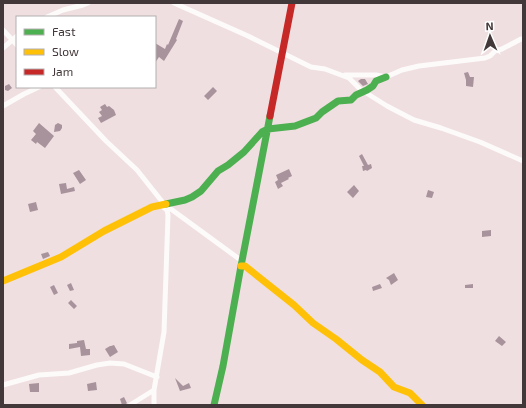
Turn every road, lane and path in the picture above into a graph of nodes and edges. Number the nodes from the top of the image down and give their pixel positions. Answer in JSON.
{"nodes":[{"id":1,"x":88,"y":3,"type":"edge"},
{"id":2,"x":174,"y":3,"type":"edge"},
{"id":3,"x":292,"y":3,"type":"edge"},
{"id":4,"x":49,"y":16,"type":"edge"},
{"id":5,"x":3,"y":30,"type":"edge"},
{"id":6,"x":15,"y":38,"type":"edge"},
{"id":7,"x":523,"y":39,"type":"edge"},
{"id":8,"x":3,"y":48,"type":"edge"},
{"id":9,"x":282,"y":54,"type":"junction"},
{"id":10,"x":340,"y":74,"type":"junction"},
{"id":11,"x":386,"y":77,"type":"junction"},
{"id":12,"x":37,"y":88,"type":"edge"},
{"id":13,"x":56,"y":88,"type":"edge"},
{"id":14,"x":363,"y":91,"type":"junction"},
{"id":15,"x":3,"y":106,"type":"edge"},
{"id":16,"x":268,"y":129,"type":"junction"},
{"id":17,"x":523,"y":161,"type":"edge"},
{"id":18,"x":162,"y":205,"type":"junction"},
{"id":19,"x":241,"y":263,"type":"junction"},
{"id":20,"x":3,"y":281,"type":"edge"},
{"id":21,"x":157,"y":377,"type":"junction"},
{"id":22,"x":3,"y":385,"type":"edge"},
{"id":23,"x":154,"y":390,"type":"junction"},
{"id":24,"x":130,"y":405,"type":"edge"},
{"id":25,"x":154,"y":405,"type":"edge"},
{"id":26,"x":214,"y":405,"type":"edge"},
{"id":27,"x":422,"y":405,"type":"edge"}],
"edges":[{"from":1,"to":4,"type":"street"},
{"from":2,"to":9,"type":"street"},
{"from":3,"to":9,"type":"street"},
{"from":5,"to":6,"type":"street"},
{"from":6,"to":8,"type":"street"},
{"from":7,"to":11,"type":"street"},
{"from":9,"to":10,"type":"street"},
{"from":9,"to":16,"type":"street"},
{"from":10,"to":11,"type":"street"},
{"from":10,"to":14,"type":"street"},
{"from":11,"to":14,"type":"street"},
{"from":12,"to":15,"type":"street"},
{"from":13,"to":18,"type":"street"},
{"from":14,"to":16,"type":"street"},
{"from":14,"to":17,"type":"street"},
{"from":16,"to":18,"type":"street"},
{"from":16,"to":19,"type":"street"},
{"from":18,"to":19,"type":"street"},
{"from":18,"to":20,"type":"street"},
{"from":18,"to":21,"type":"street"},
{"from":19,"to":26,"type":"street"},
{"from":19,"to":27,"type":"street"},
{"from":21,"to":22,"type":"street"},
{"from":21,"to":23,"type":"street"},
{"from":23,"to":24,"type":"street"},
{"from":23,"to":25,"type":"street"}]}
